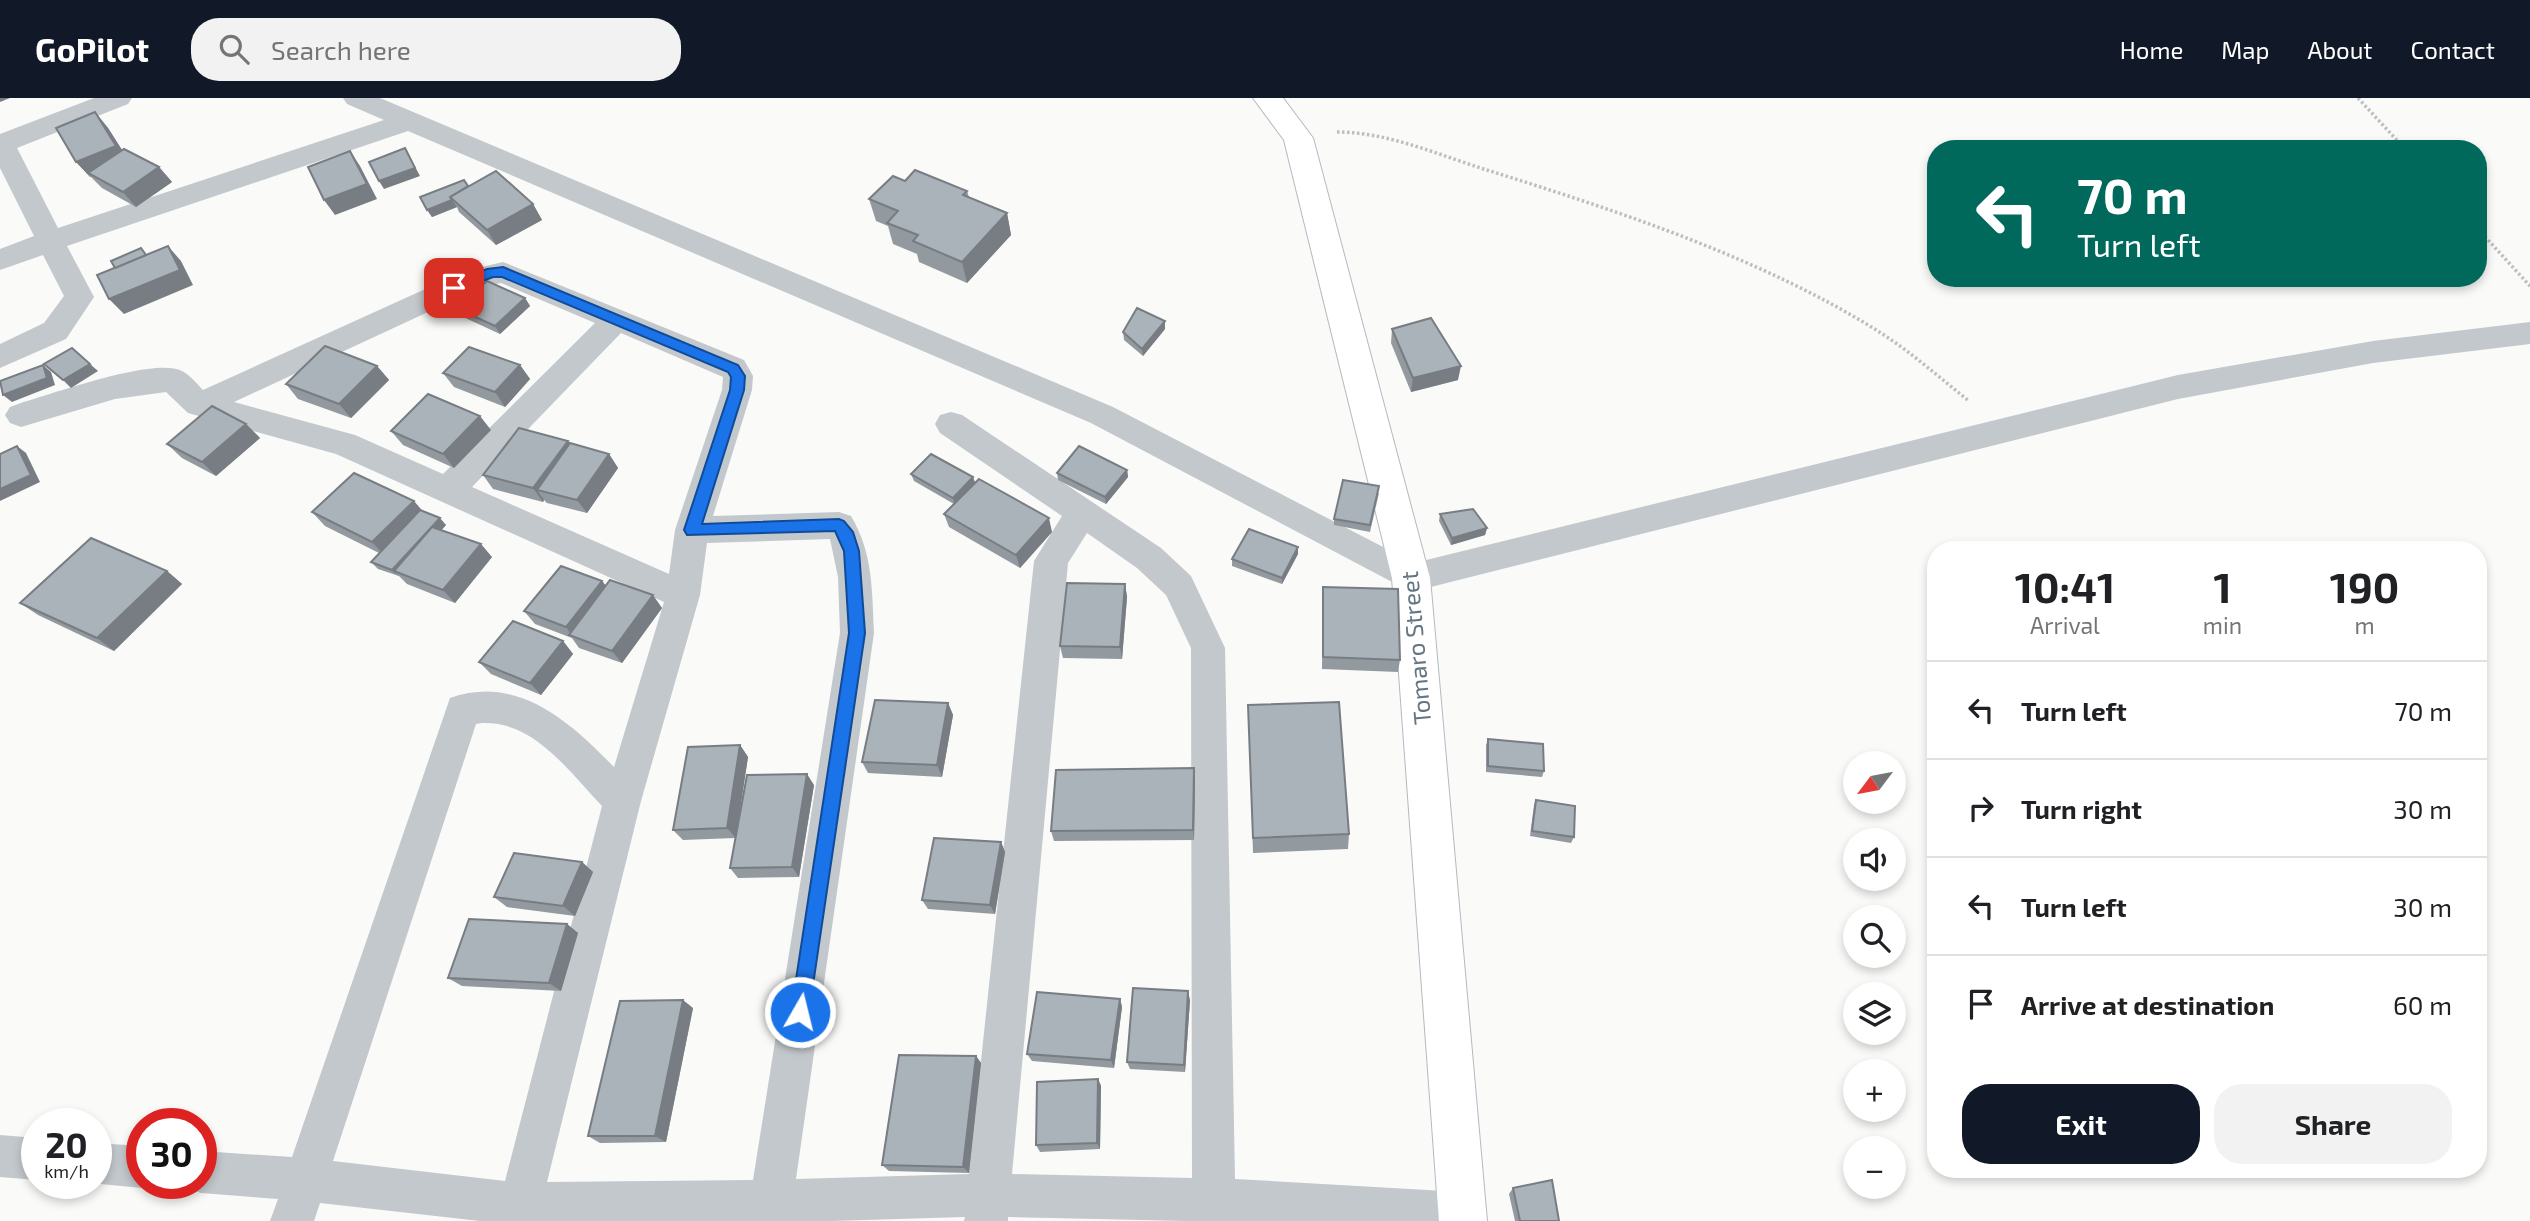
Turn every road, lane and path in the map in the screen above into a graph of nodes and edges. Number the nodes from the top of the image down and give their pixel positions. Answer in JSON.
{"nodes":[{"id":1,"x":119,"y":98,"type":"edge"},
{"id":2,"x":356,"y":98,"type":"edge"},
{"id":3,"x":1268,"y":98,"type":"edge"},
{"id":4,"x":2358,"y":98,"type":"edge"},
{"id":5,"x":409,"y":121,"type":"junction"},
{"id":6,"x":1298,"y":138,"type":"junction"},
{"id":7,"x":2397,"y":140,"type":"edge"},
{"id":8,"x":1,"y":144,"type":"edge"},
{"id":9,"x":2487,"y":239,"type":"edge"},
{"id":10,"x":50,"y":240,"type":"junction"},
{"id":11,"x":0,"y":260,"type":"edge"},
{"id":12,"x":2530,"y":286,"type":"edge"},
{"id":13,"x":616,"y":320,"type":"junction"},
{"id":14,"x":2530,"y":333,"type":"edge"},
{"id":15,"x":0,"y":357,"type":"edge"},
{"id":16,"x":199,"y":405,"type":"junction"},
{"id":17,"x":21,"y":415,"type":"dead end"},
{"id":18,"x":951,"y":424,"type":"dead end"},
{"id":19,"x":2009,"y":431,"type":"junction"},
{"id":20,"x":447,"y":491,"type":"junction"},
{"id":21,"x":1082,"y":512,"type":"junction"},
{"id":22,"x":692,"y":530,"type":"junction"},
{"id":23,"x":1411,"y":578,"type":"junction"},
{"id":24,"x":683,"y":595,"type":"junction"},
{"id":25,"x":622,"y":801,"type":"junction"},
{"id":26,"x":0,"y":1156,"type":"edge"},
{"id":27,"x":21,"y":1158,"type":"edge"},
{"id":28,"x":217,"y":1173,"type":"edge"},
{"id":29,"x":308,"y":1180,"type":"junction"},
{"id":30,"x":988,"y":1208,"type":"edge"},
{"id":31,"x":1214,"y":1210,"type":"edge"},
{"id":32,"x":770,"y":1211,"type":"edge"},
{"id":33,"x":518,"y":1212,"type":"edge"},
{"id":34,"x":1463,"y":1217,"type":"edge"},
{"id":35,"x":292,"y":1221,"type":"edge"}],
"edges":[{"from":1,"to":8,"type":"street"},
{"from":2,"to":5,"type":"street"},
{"from":3,"to":6,"type":"street","name":"Tomaro Street"},
{"from":4,"to":7,"type":"path"},
{"from":5,"to":10,"type":"street"},
{"from":5,"to":23,"type":"street"},
{"from":6,"to":19,"type":"path"},
{"from":6,"to":23,"type":"street","name":"Tomaro Street"},
{"from":8,"to":10,"type":"street"},
{"from":9,"to":12,"type":"path"},
{"from":10,"to":11,"type":"street"},
{"from":10,"to":15,"type":"street"},
{"from":13,"to":16,"type":"street"},
{"from":13,"to":20,"type":"street"},
{"from":13,"to":22,"type":"street"},
{"from":14,"to":19,"type":"street"},
{"from":16,"to":17,"type":"street"},
{"from":16,"to":20,"type":"street"},
{"from":18,"to":21,"type":"street"},
{"from":19,"to":23,"type":"street"},
{"from":20,"to":24,"type":"street"},
{"from":21,"to":30,"type":"street"},
{"from":21,"to":31,"type":"street"},
{"from":22,"to":24,"type":"street"},
{"from":22,"to":32,"type":"street"},
{"from":23,"to":34,"type":"street","name":"Tomaro Street"},
{"from":24,"to":25,"type":"street"},
{"from":25,"to":29,"type":"street"},
{"from":25,"to":33,"type":"street"},
{"from":26,"to":27,"type":"street"},
{"from":28,"to":29,"type":"street"},
{"from":29,"to":33,"type":"street"},
{"from":29,"to":35,"type":"street"},
{"from":30,"to":31,"type":"street"},
{"from":30,"to":32,"type":"street"},
{"from":31,"to":34,"type":"street"},
{"from":32,"to":33,"type":"street"}]}
